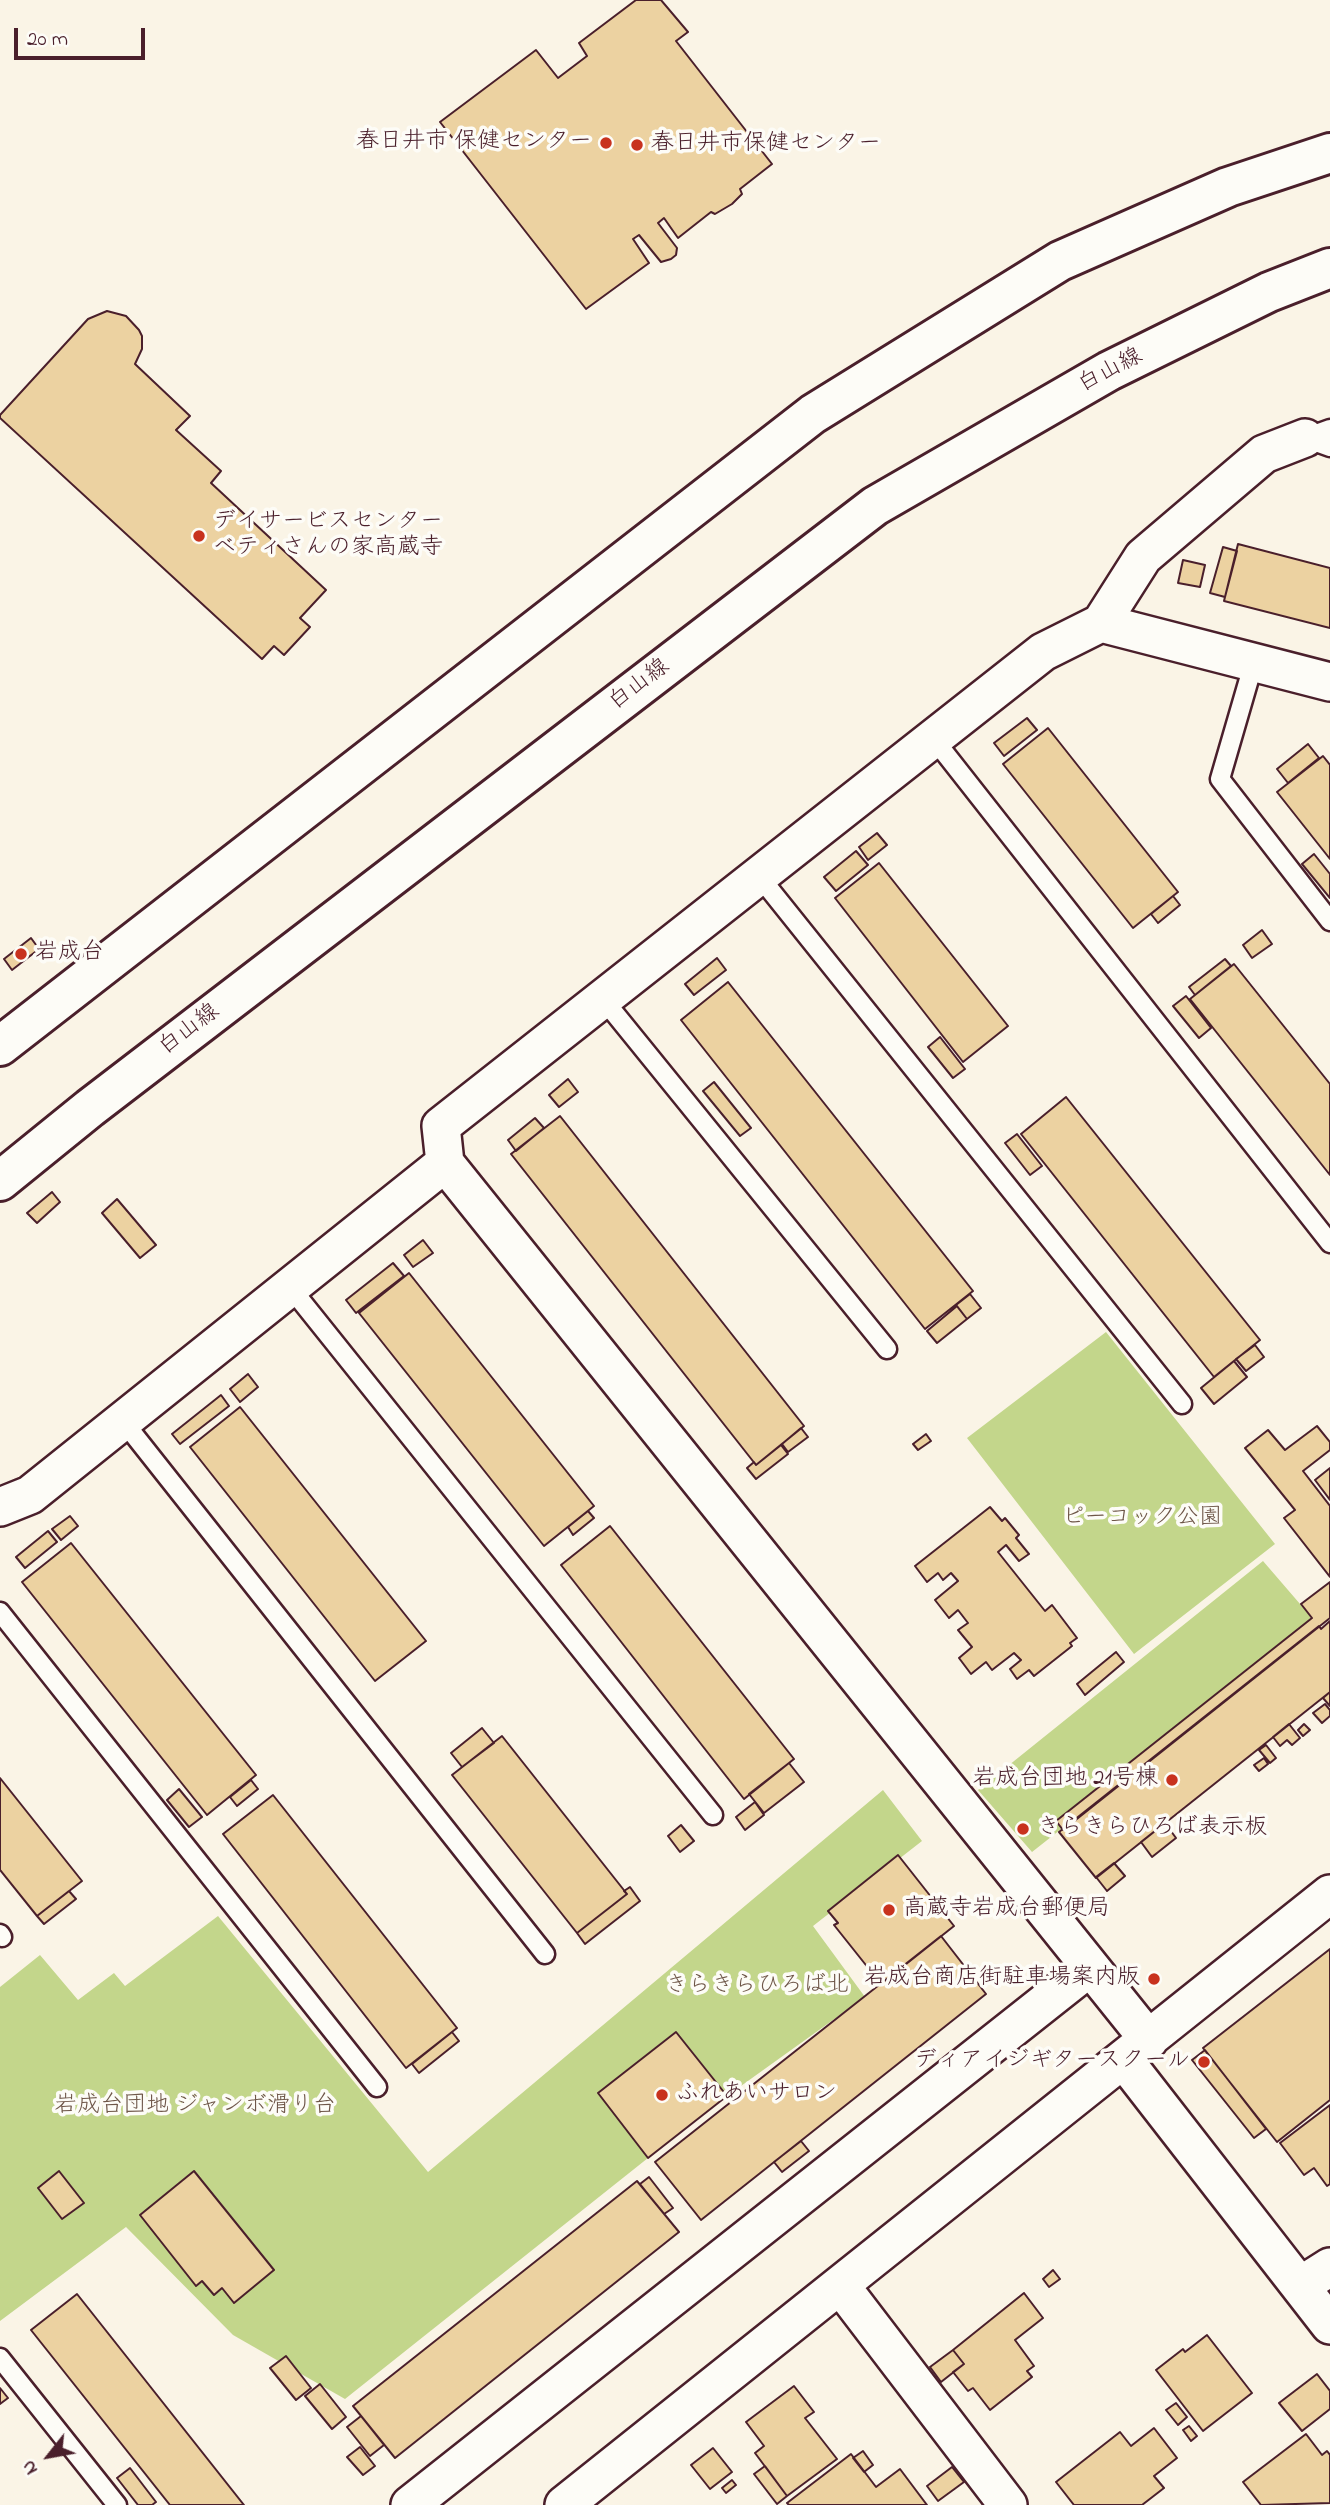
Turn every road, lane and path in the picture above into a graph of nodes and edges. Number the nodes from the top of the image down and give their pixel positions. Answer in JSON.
{"nodes":[{"id":1,"x":1330,"y":153,"type":"edge"},
{"id":2,"x":1330,"y":268,"type":"edge"},
{"id":3,"x":1322,"y":438,"type":"edge"},
{"id":4,"x":1101,"y":623,"type":"junction"},
{"id":5,"x":1254,"y":662,"type":"junction"},
{"id":6,"x":1330,"y":682,"type":"edge"},
{"id":7,"x":933,"y":738,"type":"junction"},
{"id":8,"x":759,"y":876,"type":"junction"},
{"id":9,"x":1330,"y":921,"type":"edge"},
{"id":10,"x":604,"y":999,"type":"junction"},
{"id":11,"x":0,"y":1046,"type":"edge"},
{"id":12,"x":445,"y":1163,"type":"junction"},
{"id":13,"x":0,"y":1181,"type":"edge"},
{"id":14,"x":1330,"y":1243,"type":"edge"},
{"id":15,"x":290,"y":1287,"type":"junction"},
{"id":16,"x":887,"y":1349,"type":"dead end"},
{"id":17,"x":1182,"y":1404,"type":"dead end"},
{"id":18,"x":122,"y":1421,"type":"junction"},
{"id":19,"x":0,"y":1507,"type":"edge"},
{"id":20,"x":0,"y":1612,"type":"edge"},
{"id":21,"x":713,"y":1815,"type":"dead end"},
{"id":22,"x":1330,"y":1894,"type":"edge"},
{"id":23,"x":545,"y":1954,"type":"dead end"},
{"id":24,"x":1090,"y":1967,"type":"junction"},
{"id":25,"x":1136,"y":2050,"type":"junction"},
{"id":26,"x":377,"y":2087,"type":"dead end"},
{"id":27,"x":1315,"y":2276,"type":"edge"},
{"id":28,"x":840,"y":2285,"type":"junction"},
{"id":29,"x":1330,"y":2325,"type":"edge"},
{"id":30,"x":0,"y":2358,"type":"edge"},
{"id":31,"x":117,"y":2505,"type":"edge"},
{"id":32,"x":410,"y":2505,"type":"edge"},
{"id":33,"x":564,"y":2505,"type":"edge"},
{"id":34,"x":1008,"y":2505,"type":"edge"}],
"edges":[{"from":1,"to":11,"type":"street"},
{"from":2,"to":13,"type":"street","name":"白山線"},
{"from":3,"to":4,"type":"street"},
{"from":4,"to":5,"type":"street"},
{"from":4,"to":7,"type":"street"},
{"from":5,"to":6,"type":"street"},
{"from":5,"to":9,"type":"lane"},
{"from":7,"to":8,"type":"street"},
{"from":7,"to":14,"type":"lane"},
{"from":8,"to":10,"type":"street"},
{"from":8,"to":17,"type":"lane"},
{"from":10,"to":12,"type":"street"},
{"from":10,"to":16,"type":"lane"},
{"from":12,"to":15,"type":"street"},
{"from":12,"to":24,"type":"street"},
{"from":15,"to":18,"type":"street"},
{"from":15,"to":21,"type":"lane"},
{"from":18,"to":19,"type":"street"},
{"from":18,"to":23,"type":"lane"},
{"from":20,"to":26,"type":"lane"},
{"from":22,"to":25,"type":"street"},
{"from":24,"to":25,"type":"street"},
{"from":24,"to":32,"type":"street"},
{"from":25,"to":27,"type":"street"},
{"from":25,"to":28,"type":"street"},
{"from":27,"to":29,"type":"street"},
{"from":28,"to":33,"type":"street"},
{"from":28,"to":34,"type":"street"},
{"from":30,"to":31,"type":"lane"}]}
